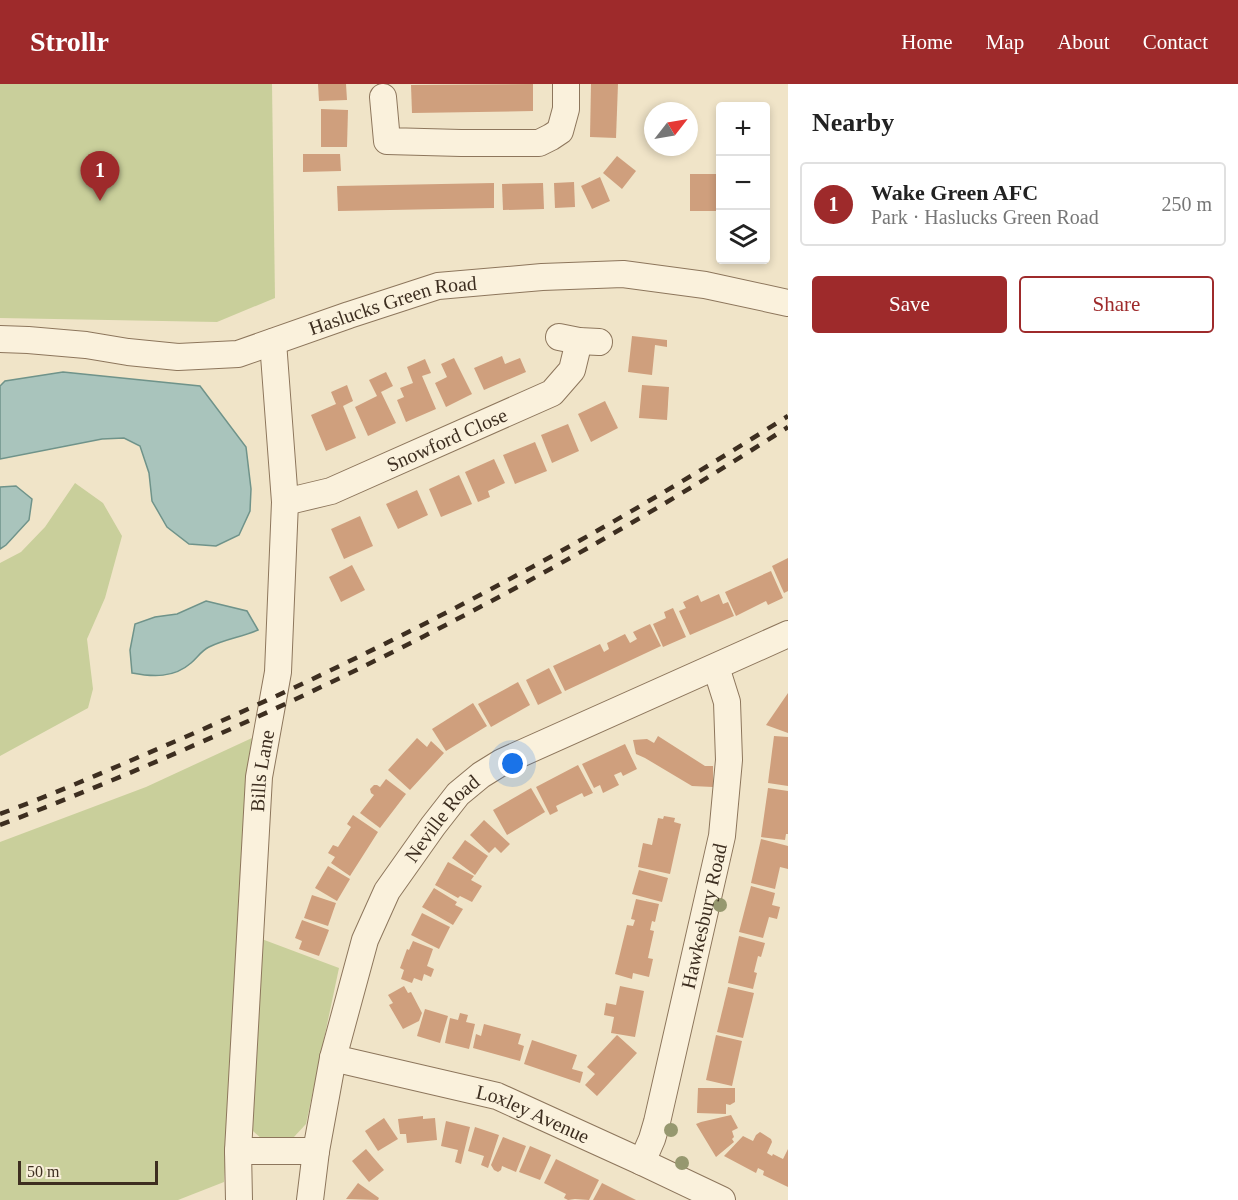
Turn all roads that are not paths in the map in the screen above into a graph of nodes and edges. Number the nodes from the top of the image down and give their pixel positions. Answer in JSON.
{"nodes":[{"id":1,"x":566,"y":84,"type":"edge"},
{"id":2,"x":383,"y":97,"type":"dead end"},
{"id":3,"x":788,"y":303,"type":"edge"},
{"id":4,"x":0,"y":339,"type":"edge"},
{"id":5,"x":579,"y":340,"type":"dead end"},
{"id":6,"x":273,"y":342,"type":"junction"},
{"id":7,"x":285,"y":502,"type":"junction"},
{"id":8,"x":788,"y":634,"type":"edge"},
{"id":9,"x":716,"y":667,"type":"junction"},
{"id":10,"x":333,"y":1058,"type":"junction"},
{"id":11,"x":238,"y":1151,"type":"junction"},
{"id":12,"x":316,"y":1151,"type":"junction"},
{"id":13,"x":642,"y":1162,"type":"junction"},
{"id":14,"x":239,"y":1200,"type":"edge"},
{"id":15,"x":309,"y":1200,"type":"edge"},
{"id":16,"x":722,"y":1200,"type":"edge"}],
"edges":[{"from":1,"to":2,"type":"street"},
{"from":3,"to":6,"type":"street","name":"Haslucks Green Road"},
{"from":4,"to":6,"type":"street","name":"Haslucks Green Road"},
{"from":5,"to":7,"type":"street","name":"Snowford Close"},
{"from":6,"to":7,"type":"street","name":"Bills Lane"},
{"from":7,"to":11,"type":"street","name":"Bills Lane"},
{"from":8,"to":9,"type":"street","name":"Neville Road"},
{"from":9,"to":10,"type":"street","name":"Neville Road"},
{"from":9,"to":13,"type":"street","name":"Hawkesbury Road"},
{"from":10,"to":12,"type":"street","name":"Neville Road"},
{"from":10,"to":13,"type":"street","name":"Loxley Avenue"},
{"from":11,"to":12,"type":"street"},
{"from":11,"to":14,"type":"street","name":"Bills Lane"},
{"from":12,"to":15,"type":"street","name":"Neville Road"},
{"from":13,"to":16,"type":"street","name":"Loxley Avenue"}]}
